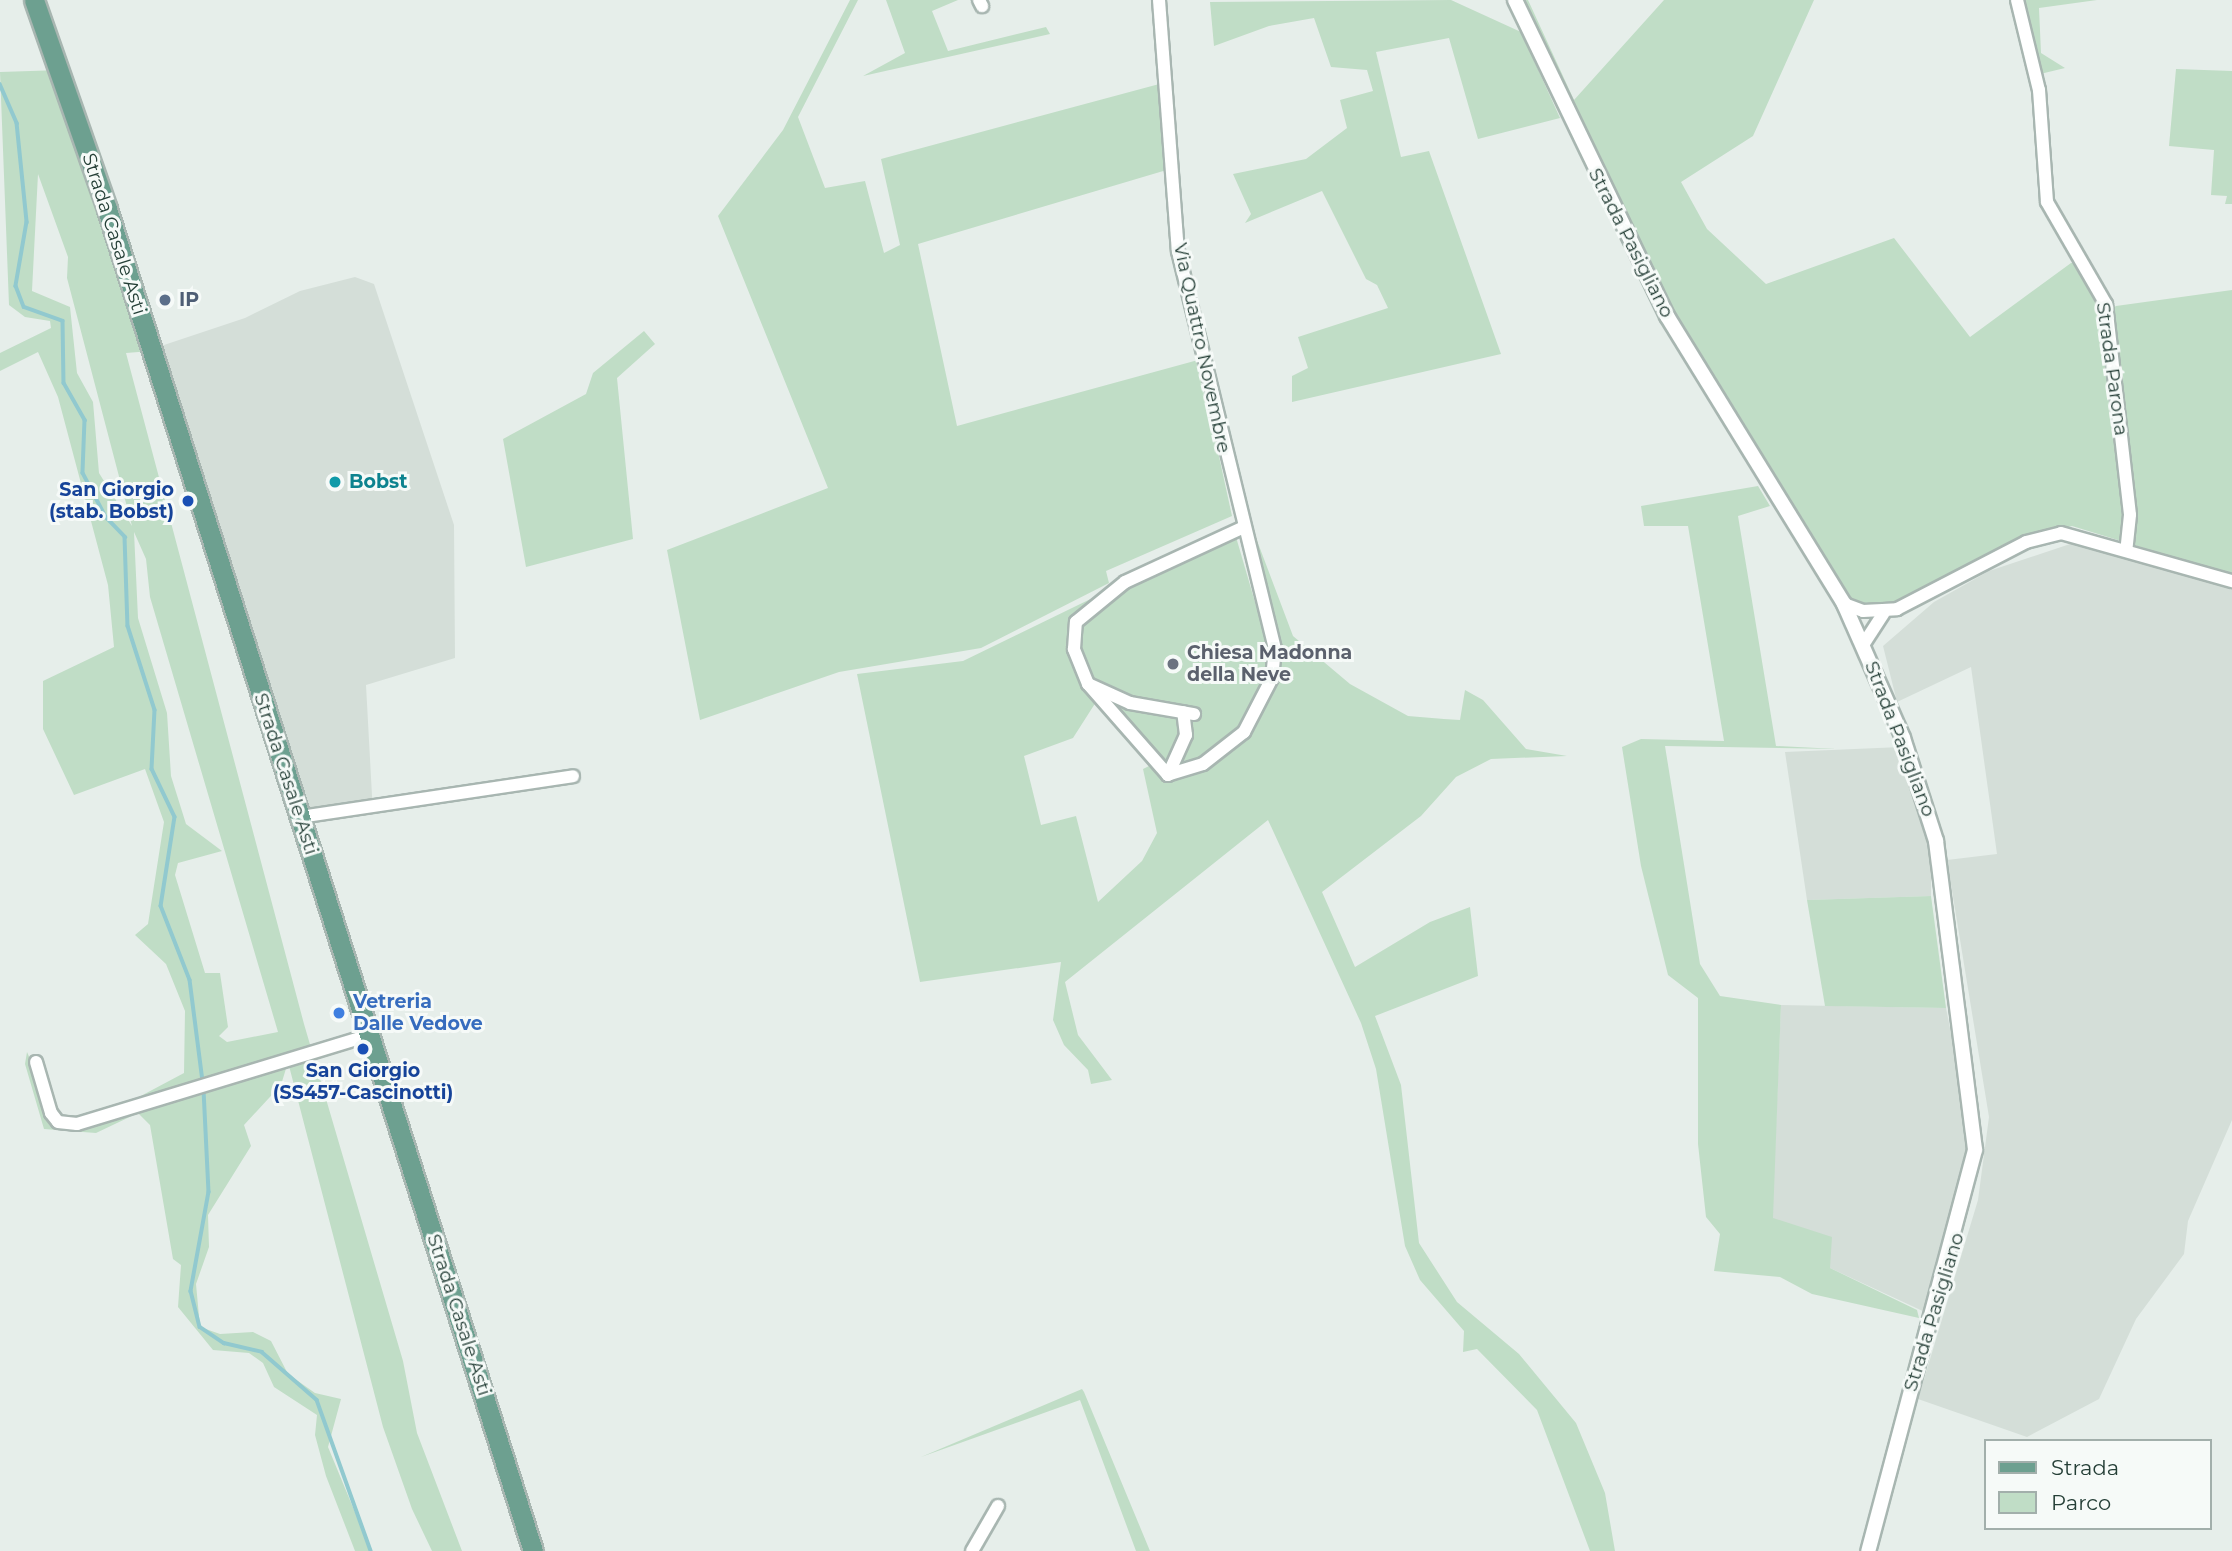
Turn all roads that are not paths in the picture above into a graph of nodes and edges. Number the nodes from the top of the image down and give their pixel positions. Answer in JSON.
{"nodes":[{"id":1,"x":34,"y":0,"type":"edge"},
{"id":2,"x":1159,"y":0,"type":"edge"},
{"id":3,"x":1515,"y":0,"type":"edge"},
{"id":4,"x":2017,"y":0,"type":"edge"},
{"id":5,"x":1242,"y":528,"type":"junction"},
{"id":6,"x":2127,"y":546,"type":"junction"},
{"id":7,"x":2232,"y":580,"type":"edge"},
{"id":8,"x":1844,"y":604,"type":"junction"},
{"id":9,"x":1884,"y":613,"type":"junction"},
{"id":10,"x":1863,"y":645,"type":"junction"},
{"id":11,"x":1088,"y":684,"type":"junction"},
{"id":12,"x":1168,"y":775,"type":"junction"},
{"id":13,"x":573,"y":776,"type":"dead end"},
{"id":14,"x":300,"y":817,"type":"junction"},
{"id":15,"x":370,"y":1035,"type":"junction"},
{"id":16,"x":36,"y":1062,"type":"dead end"},
{"id":17,"x":998,"y":1506,"type":"dead end"},
{"id":18,"x":533,"y":1551,"type":"edge"},
{"id":19,"x":972,"y":1551,"type":"edge"},
{"id":20,"x":1868,"y":1551,"type":"edge"}],
"edges":[{"from":1,"to":14,"type":"main road","name":"Strada Casale Asti"},
{"from":2,"to":5,"type":"street","name":"Via Quattro Novembre"},
{"from":3,"to":8,"type":"street","name":"Strada Pasigliano"},
{"from":4,"to":6,"type":"street","name":"Strada Parona"},
{"from":5,"to":11,"type":"street"},
{"from":5,"to":12,"type":"street","name":"Via Quattro Novembre"},
{"from":6,"to":7,"type":"street"},
{"from":6,"to":9,"type":"street"},
{"from":8,"to":9,"type":"street"},
{"from":8,"to":10,"type":"street","name":"Strada Pasigliano"},
{"from":9,"to":10,"type":"street"},
{"from":10,"to":20,"type":"street","name":"Strada Pasigliano"},
{"from":11,"to":12,"type":"street"},
{"from":11,"to":12,"type":"street"},
{"from":13,"to":14,"type":"street"},
{"from":14,"to":15,"type":"main road","name":"Strada Casale Asti"},
{"from":15,"to":16,"type":"street"},
{"from":15,"to":18,"type":"main road","name":"Strada Casale Asti"},
{"from":17,"to":19,"type":"street"}]}
